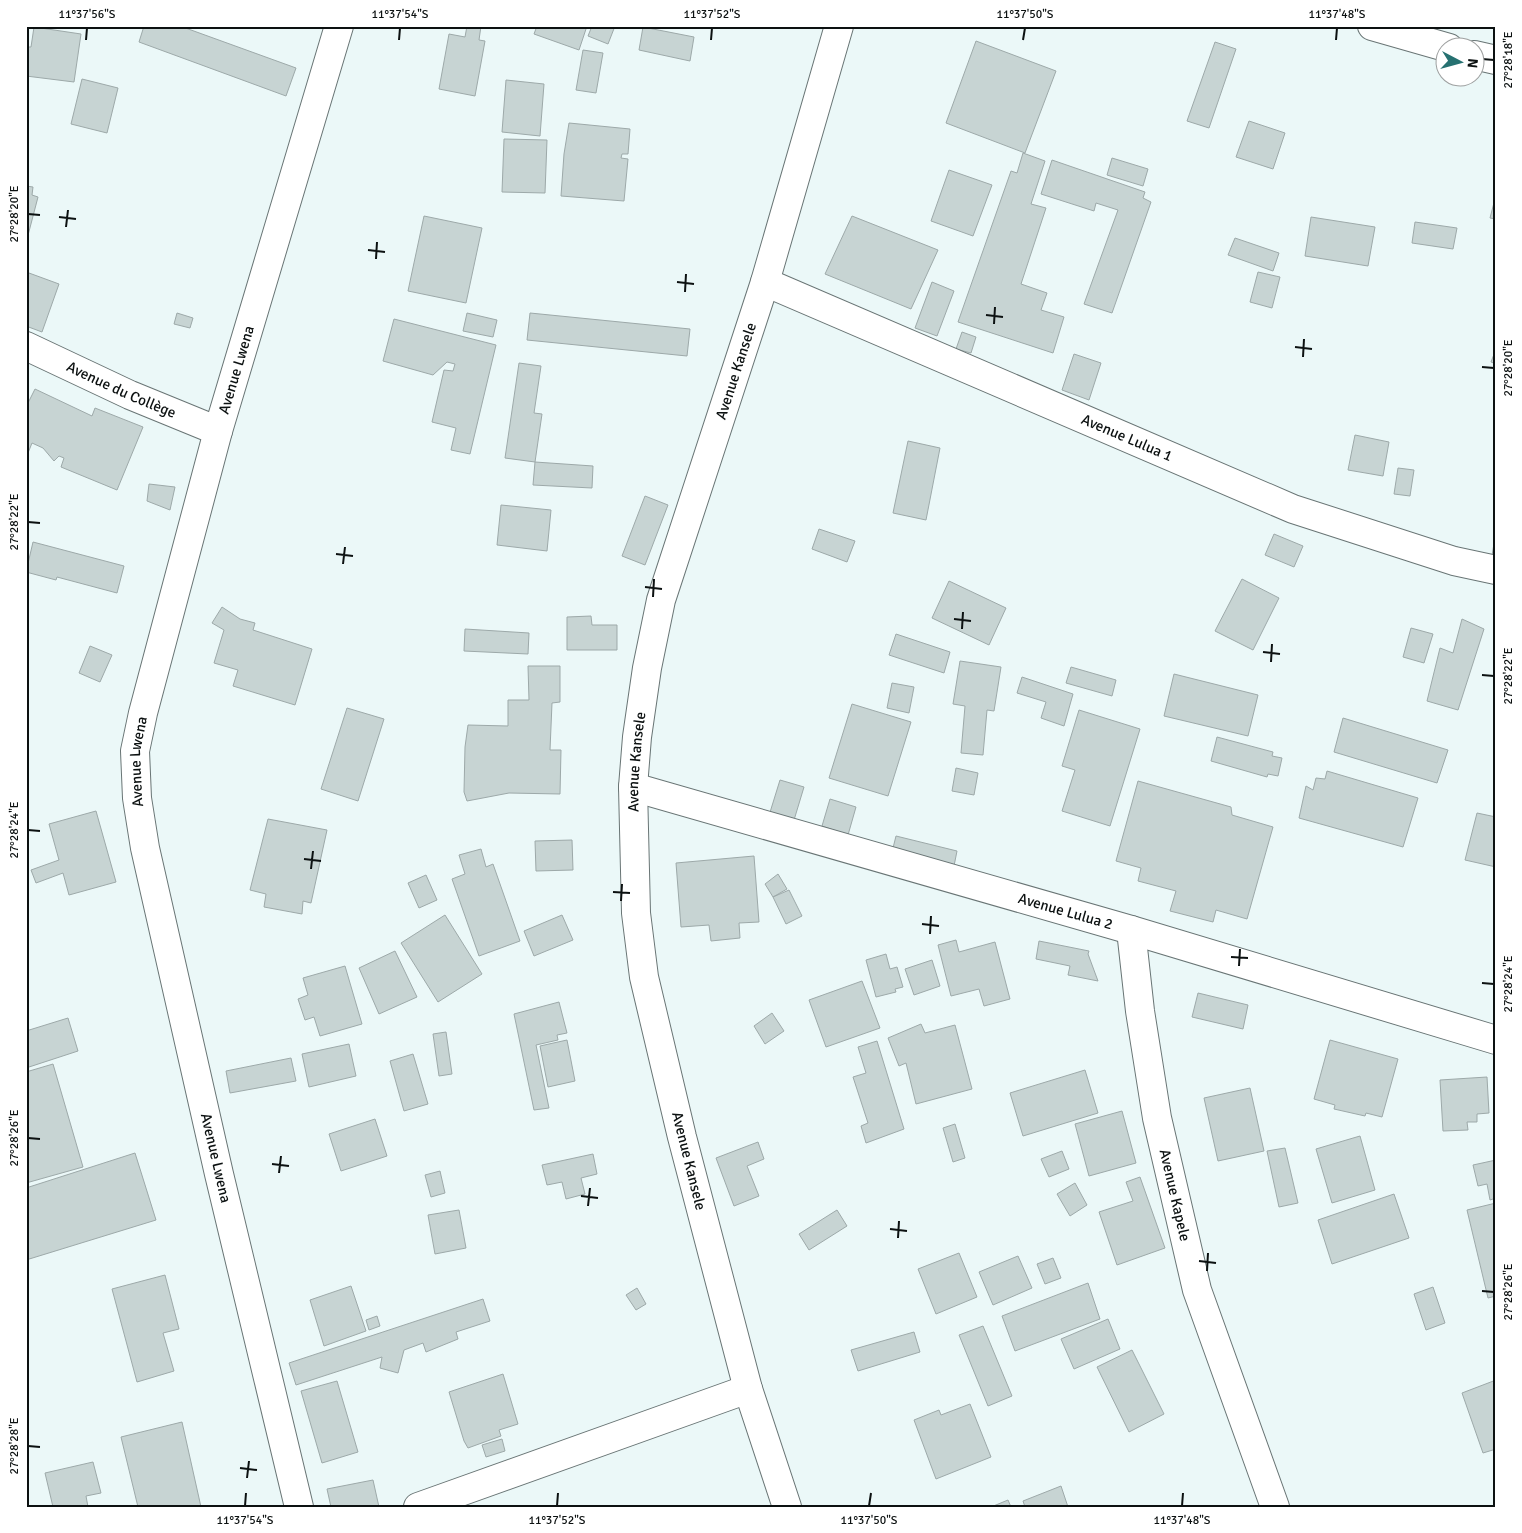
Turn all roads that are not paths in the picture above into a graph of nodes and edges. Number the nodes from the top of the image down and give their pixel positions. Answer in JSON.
{"nodes":[{"id":1,"x":339,"y":26,"type":"edge"},
{"id":2,"x":838,"y":26,"type":"edge"},
{"id":3,"x":1372,"y":26,"type":"edge"},
{"id":4,"x":1434,"y":44,"type":"edge"},
{"id":5,"x":765,"y":282,"type":"junction"},
{"id":6,"x":26,"y":346,"type":"edge"},
{"id":7,"x":218,"y":431,"type":"junction"},
{"id":8,"x":1496,"y":570,"type":"edge"},
{"id":9,"x":633,"y":787,"type":"junction"},
{"id":10,"x":1131,"y":930,"type":"junction"},
{"id":11,"x":1496,"y":1040,"type":"edge"},
{"id":12,"x":748,"y":1389,"type":"junction"},
{"id":13,"x":299,"y":1507,"type":"edge"},
{"id":14,"x":418,"y":1507,"type":"edge"},
{"id":15,"x":788,"y":1507,"type":"edge"},
{"id":16,"x":1275,"y":1507,"type":"edge"}],
"edges":[{"from":1,"to":7,"type":"street","name":"Avenue Lwena"},
{"from":2,"to":5,"type":"street","name":"Avenue Kansele"},
{"from":3,"to":4,"type":"street"},
{"from":5,"to":8,"type":"street","name":"Avenue Lulua 1"},
{"from":5,"to":9,"type":"street","name":"Avenue Kansele"},
{"from":6,"to":7,"type":"street","name":"Avenue du Collège"},
{"from":7,"to":13,"type":"street","name":"Avenue Lwena"},
{"from":9,"to":10,"type":"street","name":"Avenue Lulua 2"},
{"from":9,"to":12,"type":"street","name":"Avenue Kansele"},
{"from":10,"to":11,"type":"street","name":"Avenue Lulua 2"},
{"from":10,"to":16,"type":"street","name":"Avenue Kapele"},
{"from":12,"to":14,"type":"street"},
{"from":12,"to":15,"type":"street","name":"Avenue Kansele"}]}
